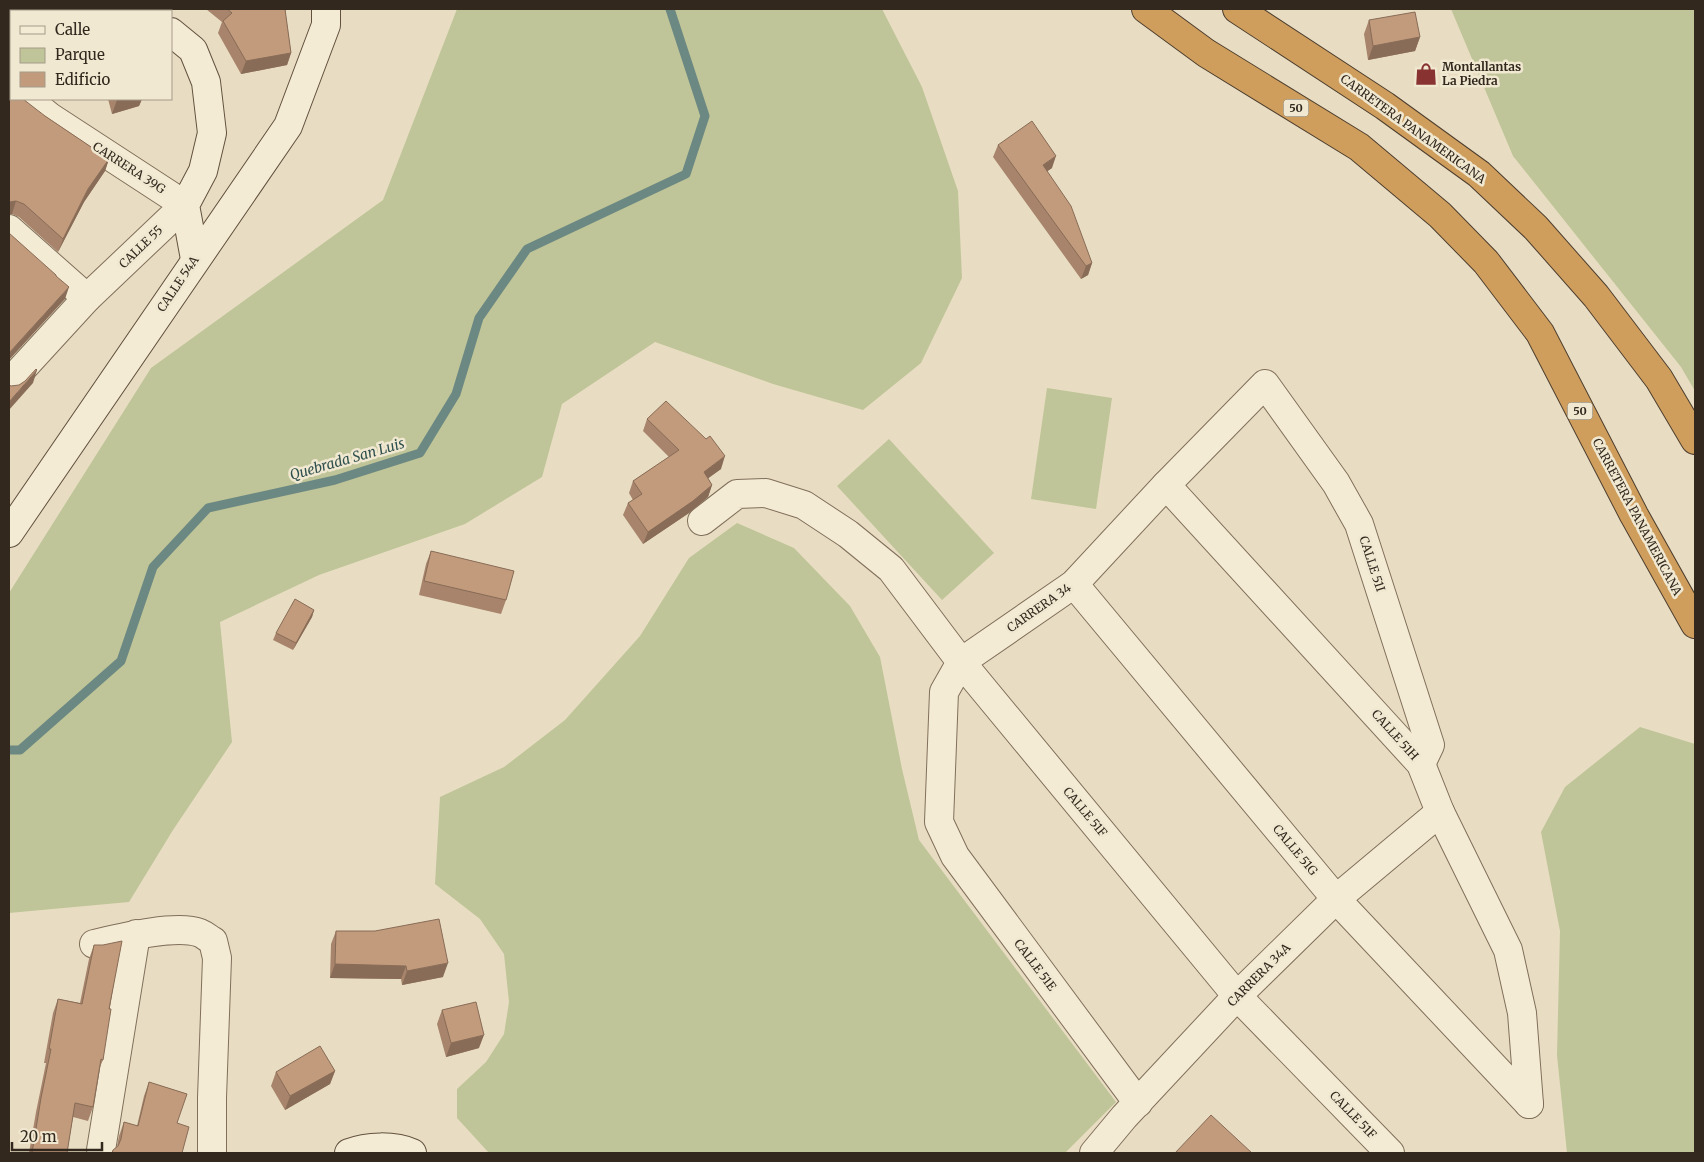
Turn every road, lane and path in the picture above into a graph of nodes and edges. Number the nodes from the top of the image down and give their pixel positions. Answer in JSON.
{"nodes":[{"id":1,"x":1146,"y":9,"type":"edge"},
{"id":2,"x":1237,"y":9,"type":"edge"},
{"id":3,"x":326,"y":17,"type":"edge"},
{"id":4,"x":172,"y":33,"type":"edge"},
{"id":5,"x":29,"y":100,"type":"edge"},
{"id":6,"x":185,"y":205,"type":"junction"},
{"id":7,"x":9,"y":229,"type":"edge"},
{"id":8,"x":196,"y":259,"type":"junction"},
{"id":9,"x":87,"y":298,"type":"junction"},
{"id":10,"x":9,"y":383,"type":"edge"},
{"id":11,"x":1266,"y":384,"type":"joint"},
{"id":12,"x":1695,"y":440,"type":"edge"},
{"id":13,"x":1166,"y":485,"type":"junction"},
{"id":14,"x":702,"y":521,"type":"dead end"},
{"id":15,"x":9,"y":533,"type":"edge"},
{"id":16,"x":1074,"y":584,"type":"junction"},
{"id":17,"x":1695,"y":624,"type":"edge"},
{"id":18,"x":961,"y":662,"type":"junction"},
{"id":19,"x":1421,"y":764,"type":"junction"},
{"id":20,"x":1440,"y":812,"type":"junction"},
{"id":21,"x":939,"y":822,"type":"joint"},
{"id":22,"x":1336,"y":900,"type":"junction"},
{"id":23,"x":136,"y":934,"type":"junction"},
{"id":24,"x":94,"y":944,"type":"edge"},
{"id":25,"x":1237,"y":996,"type":"junction"},
{"id":26,"x":1138,"y":1103,"type":"junction"},
{"id":27,"x":1529,"y":1104,"type":"joint"},
{"id":28,"x":100,"y":1150,"type":"dead end"},
{"id":29,"x":353,"y":1152,"type":"edge"},
{"id":30,"x":212,"y":1153,"type":"edge"},
{"id":31,"x":409,"y":1153,"type":"edge"},
{"id":32,"x":1094,"y":1153,"type":"edge"},
{"id":33,"x":1390,"y":1153,"type":"edge"}],
"edges":[{"from":1,"to":17,"type":"highway","name":"CARRETERA PANAMERICANA","number":"50"},
{"from":2,"to":12,"type":"highway","name":"CARRETERA PANAMERICANA"},
{"from":3,"to":8,"type":"street","name":"CALLE 54A"},
{"from":4,"to":6,"type":"street","name":"CALLE 55"},
{"from":5,"to":6,"type":"street","name":"CARRERA 39G"},
{"from":6,"to":8,"type":"street"},
{"from":6,"to":9,"type":"street","name":"CALLE 55"},
{"from":7,"to":9,"type":"street"},
{"from":8,"to":15,"type":"street","name":"CALLE 54A"},
{"from":9,"to":10,"type":"street","name":"CALLE 55"},
{"from":11,"to":13,"type":"street","name":"CARRERA 34"},
{"from":11,"to":19,"type":"street","name":"CALLE 51I"},
{"from":13,"to":16,"type":"street","name":"CARRERA 34"},
{"from":13,"to":19,"type":"street","name":"CALLE 51H"},
{"from":14,"to":18,"type":"street","name":"CALLE 51F"},
{"from":16,"to":18,"type":"street","name":"CARRERA 34"},
{"from":16,"to":22,"type":"street","name":"CALLE 51G"},
{"from":18,"to":21,"type":"street","name":"CARRERA 34"},
{"from":18,"to":25,"type":"street","name":"CALLE 51F"},
{"from":19,"to":20,"type":"street","name":"CALLE 51H"},
{"from":20,"to":22,"type":"street","name":"CARRERA 34A"},
{"from":20,"to":27,"type":"street","name":"CALLE 51H"},
{"from":21,"to":26,"type":"street","name":"CALLE 51E"},
{"from":22,"to":25,"type":"street","name":"CARRERA 34A"},
{"from":22,"to":27,"type":"street","name":"CALLE 51G"},
{"from":23,"to":24,"type":"street"},
{"from":23,"to":28,"type":"street"},
{"from":23,"to":30,"type":"street"},
{"from":25,"to":26,"type":"street","name":"CARRERA 34A"},
{"from":25,"to":33,"type":"street","name":"CALLE 51F"},
{"from":26,"to":32,"type":"street","name":"CARRERA 34A"},
{"from":29,"to":31,"type":"street"}]}
